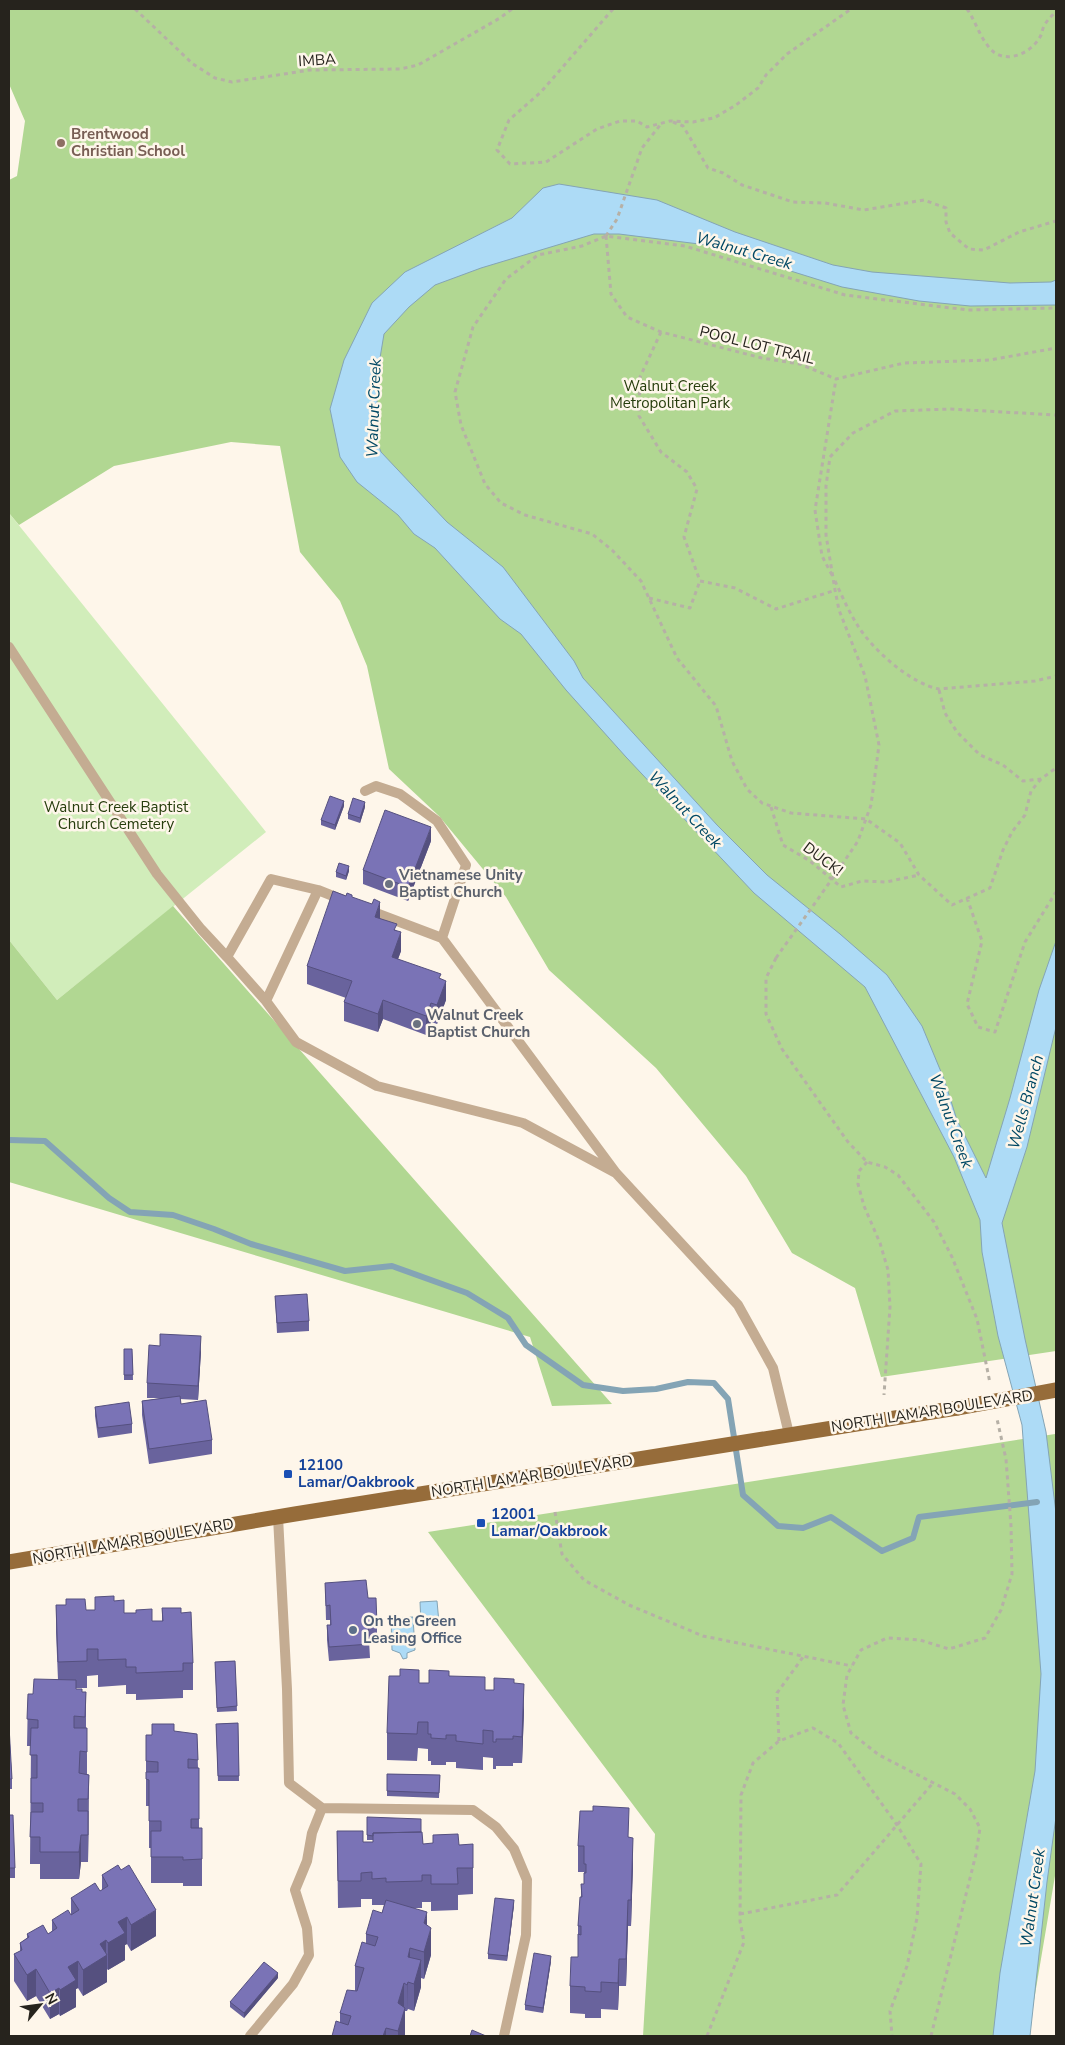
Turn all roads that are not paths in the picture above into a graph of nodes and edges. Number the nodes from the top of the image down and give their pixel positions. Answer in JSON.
{"nodes":[{"id":1,"x":9,"y":647,"type":"edge"},
{"id":2,"x":366,"y":792,"type":"dead end"},
{"id":3,"x":318,"y":890,"type":"junction"},
{"id":4,"x":442,"y":938,"type":"junction"},
{"id":5,"x":227,"y":956,"type":"junction"},
{"id":6,"x":266,"y":1001,"type":"junction"},
{"id":7,"x":616,"y":1173,"type":"junction"},
{"id":8,"x":1056,"y":1390,"type":"edge"},
{"id":9,"x":786,"y":1435,"type":"junction"},
{"id":10,"x":278,"y":1517,"type":"junction"},
{"id":11,"x":9,"y":1562,"type":"edge"},
{"id":12,"x":322,"y":1808,"type":"junction"},
{"id":13,"x":250,"y":2036,"type":"edge"},
{"id":14,"x":504,"y":2036,"type":"edge"}],
"edges":[{"from":1,"to":5,"type":"lane"},
{"from":2,"to":4,"type":"lane"},
{"from":3,"to":4,"type":"lane"},
{"from":3,"to":5,"type":"lane"},
{"from":3,"to":6,"type":"lane"},
{"from":4,"to":7,"type":"lane"},
{"from":5,"to":6,"type":"lane"},
{"from":6,"to":7,"type":"lane"},
{"from":7,"to":9,"type":"lane"},
{"from":8,"to":9,"type":"main road","name":"NORTH LAMAR BOULEVARD","bridge":true},
{"from":9,"to":10,"type":"main road","name":"NORTH LAMAR BOULEVARD"},
{"from":10,"to":11,"type":"main road","name":"NORTH LAMAR BOULEVARD"},
{"from":10,"to":12,"type":"lane"},
{"from":12,"to":13,"type":"lane"},
{"from":12,"to":14,"type":"lane"}]}
